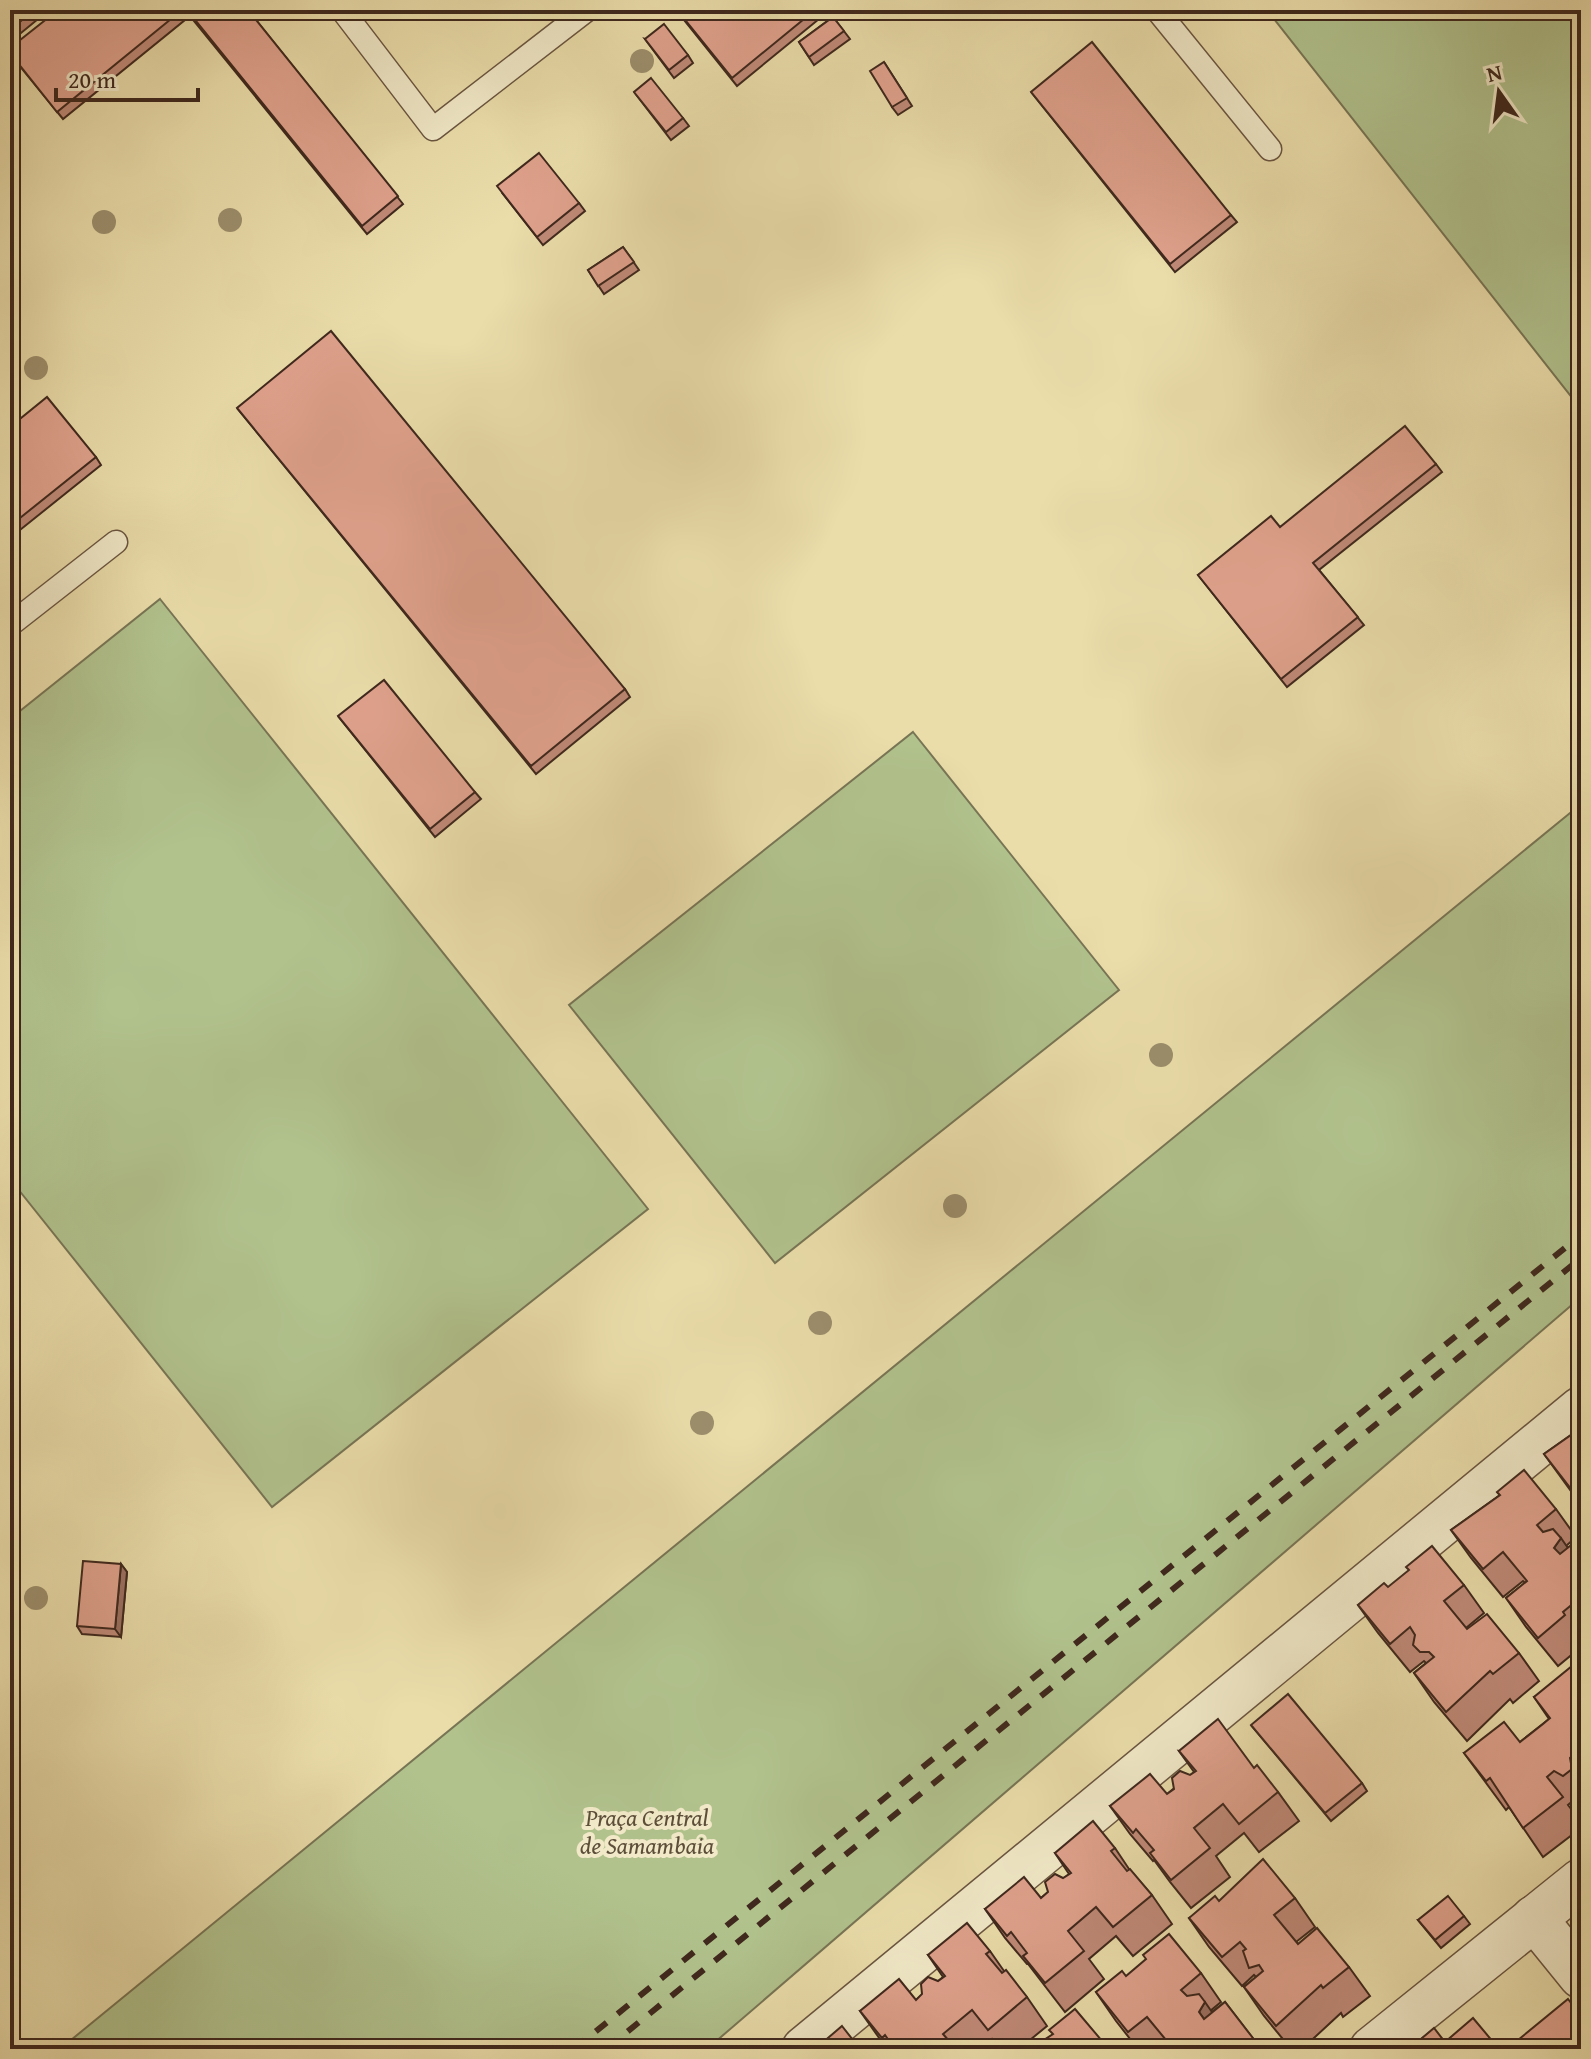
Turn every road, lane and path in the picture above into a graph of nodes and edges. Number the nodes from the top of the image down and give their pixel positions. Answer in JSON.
{"nodes":[{"id":1,"x":342,"y":10,"type":"edge"},
{"id":2,"x":587,"y":10,"type":"edge"},
{"id":3,"x":1157,"y":10,"type":"edge"},
{"id":4,"x":1270,"y":149,"type":"dead end"},
{"id":5,"x":116,"y":542,"type":"dead end"},
{"id":6,"x":10,"y":625,"type":"edge"},
{"id":7,"x":1581,"y":1409,"type":"edge"},
{"id":8,"x":1581,"y":1881,"type":"edge"},
{"id":9,"x":1534,"y":1918,"type":"junction"},
{"id":10,"x":1581,"y":1976,"type":"edge"},
{"id":11,"x":804,"y":2049,"type":"edge"},
{"id":12,"x":1372,"y":2049,"type":"edge"}],
"edges":[{"from":1,"to":2,"type":"lane"},
{"from":3,"to":4,"type":"lane"},
{"from":5,"to":6,"type":"lane"},
{"from":7,"to":11,"type":"street"},
{"from":8,"to":9,"type":"street"},
{"from":9,"to":10,"type":"street"},
{"from":9,"to":12,"type":"street"}]}
